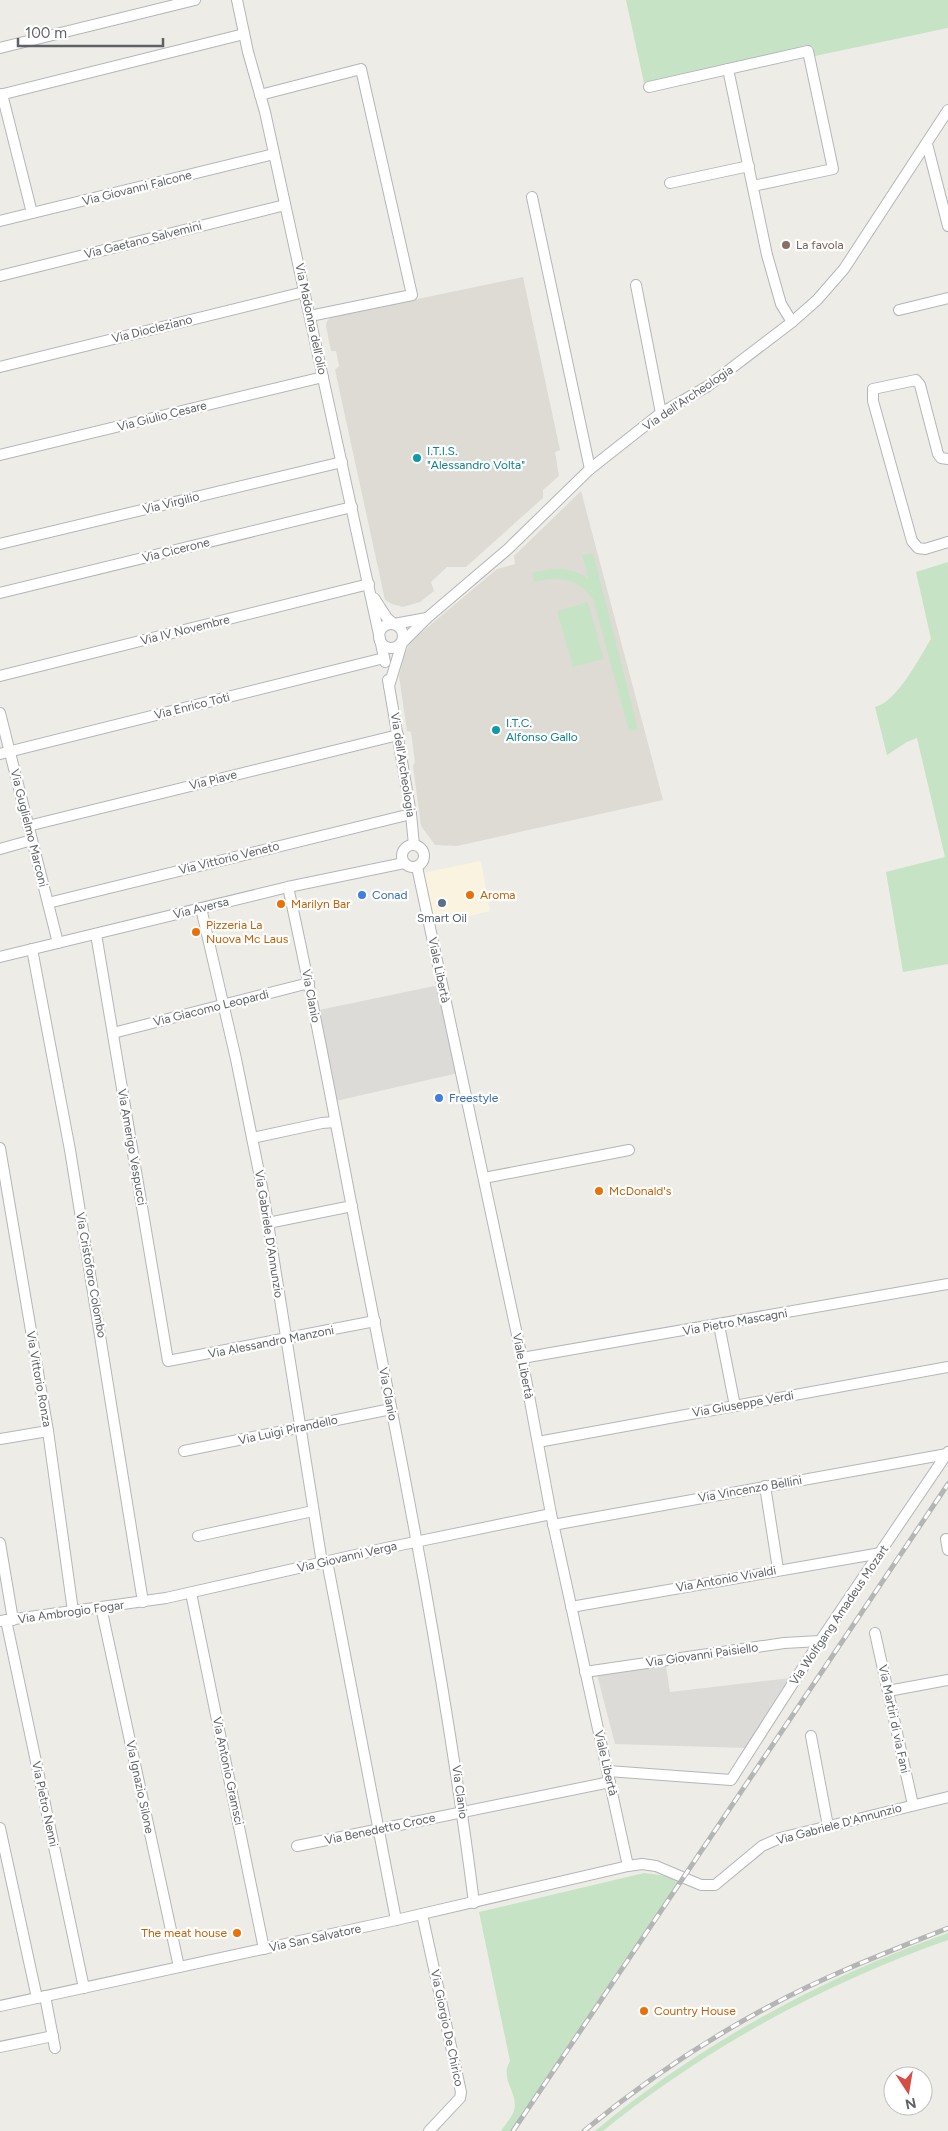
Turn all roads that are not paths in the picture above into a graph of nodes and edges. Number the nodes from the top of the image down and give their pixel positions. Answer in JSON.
{"nodes":[{"id":1,"x":195,"y":0,"type":"edge"},
{"id":2,"x":237,"y":0,"type":"edge"},
{"id":3,"x":244,"y":34,"type":"junction"},
{"id":4,"x":0,"y":48,"type":"edge"},
{"id":5,"x":728,"y":69,"type":"junction"},
{"id":6,"x":648,"y":87,"type":"dead end"},
{"id":7,"x":1,"y":94,"type":"edge"},
{"id":8,"x":260,"y":96,"type":"junction"},
{"id":9,"x":948,"y":110,"type":"edge"},
{"id":10,"x":927,"y":144,"type":"junction"},
{"id":11,"x":274,"y":154,"type":"junction"},
{"id":12,"x":749,"y":166,"type":"junction"},
{"id":13,"x":670,"y":183,"type":"dead end"},
{"id":14,"x":753,"y":186,"type":"junction"},
{"id":15,"x":532,"y":197,"type":"dead end"},
{"id":16,"x":286,"y":205,"type":"junction"},
{"id":17,"x":32,"y":214,"type":"junction"},
{"id":18,"x":0,"y":221,"type":"edge"},
{"id":19,"x":948,"y":226,"type":"edge"},
{"id":20,"x":0,"y":276,"type":"edge"},
{"id":21,"x":636,"y":285,"type":"dead end"},
{"id":22,"x":304,"y":292,"type":"junction"},
{"id":23,"x":948,"y":298,"type":"edge"},
{"id":24,"x":899,"y":310,"type":"dead end"},
{"id":25,"x":310,"y":316,"type":"junction"},
{"id":26,"x":792,"y":322,"type":"junction"},
{"id":27,"x":0,"y":367,"type":"edge"},
{"id":28,"x":323,"y":377,"type":"junction"},
{"id":29,"x":661,"y":414,"type":"junction"},
{"id":30,"x":0,"y":455,"type":"edge"},
{"id":31,"x":948,"y":459,"type":"edge"},
{"id":32,"x":342,"y":462,"type":"junction"},
{"id":33,"x":590,"y":469,"type":"junction"},
{"id":34,"x":352,"y":507,"type":"junction"},
{"id":35,"x":948,"y":542,"type":"edge"},
{"id":36,"x":0,"y":544,"type":"edge"},
{"id":37,"x":370,"y":588,"type":"junction"},
{"id":38,"x":0,"y":592,"type":"edge"},
{"id":39,"x":427,"y":618,"type":"junction"},
{"id":40,"x":394,"y":624,"type":"junction"},
{"id":41,"x":380,"y":639,"type":"junction"},
{"id":42,"x":402,"y":643,"type":"junction"},
{"id":43,"x":391,"y":648,"type":"junction"},
{"id":44,"x":384,"y":660,"type":"junction"},
{"id":45,"x":0,"y":676,"type":"edge"},
{"id":46,"x":389,"y":686,"type":"junction"},
{"id":47,"x":0,"y":713,"type":"edge"},
{"id":48,"x":398,"y":735,"type":"junction"},
{"id":49,"x":5,"y":753,"type":"edge"},
{"id":50,"x":411,"y":814,"type":"junction"},
{"id":51,"x":28,"y":826,"type":"junction"},
{"id":52,"x":32,"y":840,"type":"junction"},
{"id":53,"x":414,"y":845,"type":"junction"},
{"id":54,"x":0,"y":849,"type":"edge"},
{"id":55,"x":404,"y":863,"type":"junction"},
{"id":56,"x":417,"y":867,"type":"junction"},
{"id":57,"x":288,"y":887,"type":"junction"},
{"id":58,"x":48,"y":903,"type":"junction"},
{"id":59,"x":201,"y":908,"type":"junction"},
{"id":60,"x":96,"y":934,"type":"junction"},
{"id":61,"x":58,"y":943,"type":"junction"},
{"id":62,"x":32,"y":949,"type":"junction"},
{"id":63,"x":0,"y":957,"type":"edge"},
{"id":64,"x":309,"y":983,"type":"junction"},
{"id":65,"x":224,"y":1004,"type":"junction"},
{"id":66,"x":113,"y":1033,"type":"junction"},
{"id":67,"x":335,"y":1122,"type":"junction"},
{"id":68,"x":252,"y":1138,"type":"junction"},
{"id":69,"x":0,"y":1148,"type":"edge"},
{"id":70,"x":629,"y":1150,"type":"dead end"},
{"id":71,"x":484,"y":1178,"type":"junction"},
{"id":72,"x":352,"y":1206,"type":"junction"},
{"id":73,"x":268,"y":1223,"type":"junction"},
{"id":74,"x":948,"y":1284,"type":"edge"},
{"id":75,"x":375,"y":1321,"type":"junction"},
{"id":76,"x":719,"y":1325,"type":"junction"},
{"id":77,"x":286,"y":1340,"type":"junction"},
{"id":78,"x":522,"y":1358,"type":"junction"},
{"id":79,"x":168,"y":1361,"type":"joint"},
{"id":80,"x":948,"y":1367,"type":"edge"},
{"id":81,"x":735,"y":1406,"type":"junction"},
{"id":82,"x":391,"y":1409,"type":"junction"},
{"id":83,"x":300,"y":1428,"type":"junction"},
{"id":84,"x":48,"y":1431,"type":"junction"},
{"id":85,"x":0,"y":1439,"type":"edge"},
{"id":86,"x":538,"y":1442,"type":"junction"},
{"id":87,"x":184,"y":1451,"type":"dead end"},
{"id":88,"x":947,"y":1453,"type":"edge"},
{"id":89,"x":765,"y":1486,"type":"junction"},
{"id":90,"x":313,"y":1511,"type":"junction"},
{"id":91,"x":551,"y":1514,"type":"junction"},
{"id":92,"x":553,"y":1525,"type":"junction"},
{"id":93,"x":198,"y":1536,"type":"dead end"},
{"id":94,"x":416,"y":1542,"type":"junction"},
{"id":95,"x":0,"y":1543,"type":"edge"},
{"id":96,"x":881,"y":1553,"type":"junction"},
{"id":97,"x":325,"y":1562,"type":"junction"},
{"id":98,"x":778,"y":1569,"type":"junction"},
{"id":99,"x":191,"y":1593,"type":"junction"},
{"id":100,"x":143,"y":1602,"type":"junction"},
{"id":101,"x":101,"y":1607,"type":"junction"},
{"id":102,"x":571,"y":1607,"type":"junction"},
{"id":103,"x":73,"y":1611,"type":"junction"},
{"id":104,"x":6,"y":1620,"type":"edge"},
{"id":105,"x":875,"y":1633,"type":"dead end"},
{"id":106,"x":820,"y":1641,"type":"junction"},
{"id":107,"x":585,"y":1672,"type":"junction"},
{"id":108,"x":948,"y":1680,"type":"edge"},
{"id":109,"x":888,"y":1691,"type":"junction"},
{"id":110,"x":811,"y":1736,"type":"dead end"},
{"id":111,"x":608,"y":1771,"type":"junction"},
{"id":112,"x":610,"y":1782,"type":"junction"},
{"id":113,"x":948,"y":1797,"type":"edge"},
{"id":114,"x":913,"y":1805,"type":"junction"},
{"id":115,"x":462,"y":1812,"type":"junction"},
{"id":116,"x":828,"y":1826,"type":"junction"},
{"id":117,"x":0,"y":1828,"type":"edge"},
{"id":118,"x":379,"y":1829,"type":"junction"},
{"id":119,"x":297,"y":1846,"type":"dead end"},
{"id":120,"x":628,"y":1866,"type":"junction"},
{"id":121,"x":474,"y":1902,"type":"junction"},
{"id":122,"x":422,"y":1914,"type":"junction"},
{"id":123,"x":396,"y":1920,"type":"junction"},
{"id":124,"x":264,"y":1949,"type":"junction"},
{"id":125,"x":179,"y":1967,"type":"junction"},
{"id":126,"x":84,"y":1988,"type":"junction"},
{"id":127,"x":41,"y":1997,"type":"junction"},
{"id":128,"x":0,"y":2006,"type":"edge"},
{"id":129,"x":53,"y":2036,"type":"junction"},
{"id":130,"x":0,"y":2047,"type":"edge"},
{"id":131,"x":55,"y":2048,"type":"dead end"},
{"id":132,"x":429,"y":2131,"type":"edge"}],
"edges":[{"from":1,"to":4,"type":"street"},
{"from":2,"to":3,"type":"street","name":"Via Madonna dell'olio"},
{"from":3,"to":7,"type":"street"},
{"from":3,"to":8,"type":"street","name":"Via Madonna dell'olio"},
{"from":5,"to":6,"type":"street"},
{"from":5,"to":12,"type":"street"},
{"from":5,"to":14,"type":"street"},
{"from":7,"to":17,"type":"street"},
{"from":8,"to":11,"type":"street","name":"Via Madonna dell'olio"},
{"from":8,"to":25,"type":"street"},
{"from":9,"to":10,"type":"street","name":"Via dell'Archeologia"},
{"from":10,"to":19,"type":"street"},
{"from":10,"to":26,"type":"street","name":"Via dell'Archeologia"},
{"from":11,"to":16,"type":"street","name":"Via Madonna dell'olio"},
{"from":11,"to":17,"type":"street","name":"Via Giovanni Falcone"},
{"from":12,"to":13,"type":"street"},
{"from":12,"to":14,"type":"street"},
{"from":14,"to":26,"type":"street"},
{"from":15,"to":33,"type":"street"},
{"from":16,"to":20,"type":"street","name":"Via Gaetano Salvemini"},
{"from":16,"to":22,"type":"street","name":"Via Madonna dell'olio"},
{"from":17,"to":18,"type":"street","name":"Via Giovanni Falcone"},
{"from":21,"to":29,"type":"street"},
{"from":22,"to":25,"type":"street","name":"Via Madonna dell'olio"},
{"from":22,"to":27,"type":"street","name":"Via Diocleziano"},
{"from":23,"to":24,"type":"street"},
{"from":25,"to":28,"type":"street","name":"Via Madonna dell'olio"},
{"from":26,"to":29,"type":"street","name":"Via dell'Archeologia"},
{"from":28,"to":30,"type":"street","name":"Via Giulio Cesare"},
{"from":28,"to":32,"type":"street","name":"Via Madonna dell'olio"},
{"from":29,"to":33,"type":"street","name":"Via dell'Archeologia"},
{"from":31,"to":35,"type":"street"},
{"from":32,"to":34,"type":"street","name":"Via Madonna dell'olio"},
{"from":32,"to":36,"type":"street","name":"Via Virgilio"},
{"from":33,"to":39,"type":"street","name":"Via dell'Archeologia"},
{"from":34,"to":37,"type":"street","name":"Via Madonna dell'olio"},
{"from":34,"to":38,"type":"street","name":"Via Cicerone"},
{"from":37,"to":40,"type":"street"},
{"from":37,"to":41,"type":"street","name":"Via Madonna dell'olio"},
{"from":37,"to":45,"type":"street","name":"Via IV Novembre"},
{"from":39,"to":40,"type":"street"},
{"from":39,"to":42,"type":"street","name":"Via dell'Archeologia"},
{"from":40,"to":41,"type":"street"},
{"from":40,"to":42,"type":"street"},
{"from":41,"to":43,"type":"street"},
{"from":41,"to":44,"type":"street","name":"Via Madonna dell'olio"},
{"from":42,"to":43,"type":"street"},
{"from":42,"to":46,"type":"street","name":"Via dell'Archeologia"},
{"from":43,"to":44,"type":"street"},
{"from":44,"to":46,"type":"street","name":"Via dell'Archeologia"},
{"from":44,"to":49,"type":"street","name":"Via Enrico Toti"},
{"from":46,"to":48,"type":"street","name":"Via dell'Archeologia"},
{"from":47,"to":49,"type":"street","name":"Via Guglielmo Marconi"},
{"from":48,"to":50,"type":"street","name":"Via dell'Archeologia"},
{"from":48,"to":51,"type":"street","name":"Via Piave"},
{"from":49,"to":51,"type":"street","name":"Via Guglielmo Marconi"},
{"from":50,"to":53,"type":"street","name":"Via dell'Archeologia"},
{"from":50,"to":58,"type":"street","name":"Via Vittorio Veneto"},
{"from":51,"to":52,"type":"street","name":"Via Guglielmo Marconi"},
{"from":52,"to":54,"type":"street"},
{"from":52,"to":58,"type":"street","name":"Via Guglielmo Marconi"},
{"from":53,"to":55,"type":"street"},
{"from":53,"to":56,"type":"street"},
{"from":55,"to":56,"type":"street"},
{"from":55,"to":57,"type":"street","name":"Via Aversa"},
{"from":56,"to":71,"type":"street","name":"Viale Libertà"},
{"from":57,"to":59,"type":"street","name":"Via Aversa"},
{"from":57,"to":64,"type":"street","name":"Via Clanio"},
{"from":58,"to":61,"type":"street","name":"Via Guglielmo Marconi"},
{"from":59,"to":60,"type":"street","name":"Via Aversa"},
{"from":59,"to":65,"type":"street","name":"Via Gabriele D'Annunzio"},
{"from":60,"to":61,"type":"street","name":"Via Aversa"},
{"from":60,"to":66,"type":"street","name":"Via Amerigo Vespucci"},
{"from":61,"to":62,"type":"street","name":"Via Aversa"},
{"from":62,"to":63,"type":"street","name":"Via Aversa"},
{"from":62,"to":100,"type":"street","name":"Via Cristoforo Colombo"},
{"from":64,"to":65,"type":"street","name":"Via Giacomo Leopardi"},
{"from":64,"to":67,"type":"street","name":"Via Clanio"},
{"from":65,"to":66,"type":"street","name":"Via Giacomo Leopardi"},
{"from":65,"to":68,"type":"street","name":"Via Gabriele D'Annunzio"},
{"from":66,"to":79,"type":"street","name":"Via Amerigo Vespucci"},
{"from":67,"to":68,"type":"street"},
{"from":67,"to":72,"type":"street","name":"Via Clanio"},
{"from":68,"to":73,"type":"street","name":"Via Gabriele D'Annunzio"},
{"from":69,"to":84,"type":"street","name":"Via Vittorio Ronza"},
{"from":70,"to":71,"type":"street"},
{"from":71,"to":78,"type":"street","name":"Viale Libertà"},
{"from":72,"to":73,"type":"street"},
{"from":72,"to":75,"type":"street","name":"Via Clanio"},
{"from":73,"to":77,"type":"street","name":"Via Gabriele D'Annunzio"},
{"from":74,"to":76,"type":"street","name":"Via Pietro Mascagni"},
{"from":75,"to":77,"type":"street","name":"Via Alessandro Manzoni"},
{"from":75,"to":82,"type":"street","name":"Via Clanio"},
{"from":76,"to":78,"type":"street","name":"Via Pietro Mascagni"},
{"from":76,"to":81,"type":"street"},
{"from":77,"to":79,"type":"street","name":"Via Alessandro Manzoni"},
{"from":77,"to":83,"type":"street","name":"Via Gabriele D'Annunzio"},
{"from":78,"to":86,"type":"street","name":"Viale Libertà"},
{"from":80,"to":81,"type":"street","name":"Via Giuseppe Verdi"},
{"from":81,"to":86,"type":"street","name":"Via Giuseppe Verdi"},
{"from":82,"to":83,"type":"street","name":"Via Luigi Pirandello"},
{"from":82,"to":94,"type":"street","name":"Via Clanio"},
{"from":83,"to":87,"type":"street","name":"Via Luigi Pirandello"},
{"from":83,"to":90,"type":"street","name":"Via Gabriele D'Annunzio"},
{"from":84,"to":85,"type":"street"},
{"from":84,"to":103,"type":"street","name":"Via Vittorio Ronza"},
{"from":86,"to":91,"type":"street","name":"Viale Libertà"},
{"from":88,"to":89,"type":"street","name":"Via Vincenzo Bellini"},
{"from":88,"to":96,"type":"street","name":"Via Wolfgang Amadeus Mozart"},
{"from":89,"to":92,"type":"street","name":"Via Vincenzo Bellini"},
{"from":89,"to":98,"type":"street"},
{"from":90,"to":93,"type":"street"},
{"from":90,"to":97,"type":"street","name":"Via Gabriele D'Annunzio"},
{"from":91,"to":92,"type":"street","name":"Viale Libertà"},
{"from":91,"to":94,"type":"street","name":"Via Giovanni Verga"},
{"from":92,"to":102,"type":"street","name":"Viale Libertà"},
{"from":94,"to":97,"type":"street","name":"Via Giovanni Verga"},
{"from":94,"to":115,"type":"street","name":"Via Clanio"},
{"from":95,"to":104,"type":"street"},
{"from":96,"to":98,"type":"street","name":"Via Antonio Vivaldi"},
{"from":96,"to":106,"type":"street","name":"Via Wolfgang Amadeus Mozart"},
{"from":97,"to":99,"type":"street","name":"Via Giovanni Verga"},
{"from":97,"to":118,"type":"street","name":"Via Gabriele D'Annunzio"},
{"from":98,"to":102,"type":"street","name":"Via Antonio Vivaldi"},
{"from":99,"to":100,"type":"street","name":"Via Giovanni Verga"},
{"from":99,"to":124,"type":"street","name":"Via Antonio Gramsci"},
{"from":100,"to":101,"type":"street","name":"Via Ambrogio Fogar"},
{"from":101,"to":103,"type":"street","name":"Via Ambrogio Fogar"},
{"from":101,"to":125,"type":"street","name":"Via Ignazio Silone"},
{"from":102,"to":107,"type":"street","name":"Viale Libertà"},
{"from":103,"to":104,"type":"street","name":"Via Ambrogio Fogar"},
{"from":104,"to":126,"type":"street","name":"Via Pietro Nenni"},
{"from":105,"to":109,"type":"street","name":"Via Martiri di via Fani"},
{"from":106,"to":107,"type":"street","name":"Via Giovanni Paisiello"},
{"from":106,"to":111,"type":"street","name":"Via Wolfgang Amadeus Mozart"},
{"from":107,"to":111,"type":"street","name":"Viale Libertà"},
{"from":108,"to":109,"type":"street"},
{"from":109,"to":114,"type":"street","name":"Via Martiri di via Fani"},
{"from":110,"to":116,"type":"street"},
{"from":111,"to":112,"type":"street","name":"Viale Libertà"},
{"from":112,"to":115,"type":"street","name":"Via Benedetto Croce"},
{"from":112,"to":120,"type":"street","name":"Viale Libertà"},
{"from":113,"to":114,"type":"street","name":"Via Gabriele D'Annunzio"},
{"from":114,"to":116,"type":"street","name":"Via Gabriele D'Annunzio"},
{"from":115,"to":118,"type":"street","name":"Via Benedetto Croce"},
{"from":115,"to":121,"type":"street","name":"Via Clanio"},
{"from":116,"to":120,"type":"street","name":"Via Gabriele D'Annunzio"},
{"from":117,"to":127,"type":"street"},
{"from":118,"to":119,"type":"street","name":"Via Benedetto Croce"},
{"from":118,"to":123,"type":"street","name":"Via Gabriele D'Annunzio"},
{"from":120,"to":121,"type":"street","name":"Via San Salvatore"},
{"from":121,"to":122,"type":"street","name":"Via San Salvatore"},
{"from":122,"to":123,"type":"street","name":"Via San Salvatore"},
{"from":122,"to":132,"type":"street","name":"Via Giorgio De Chirico"},
{"from":123,"to":124,"type":"street","name":"Via San Salvatore"},
{"from":124,"to":125,"type":"street","name":"Via San Salvatore"},
{"from":125,"to":126,"type":"street","name":"Via San Salvatore"},
{"from":126,"to":127,"type":"street","name":"Via San Salvatore"},
{"from":127,"to":128,"type":"street","name":"Via San Salvatore"},
{"from":127,"to":129,"type":"street"},
{"from":129,"to":130,"type":"street"},
{"from":129,"to":131,"type":"street"}]}
